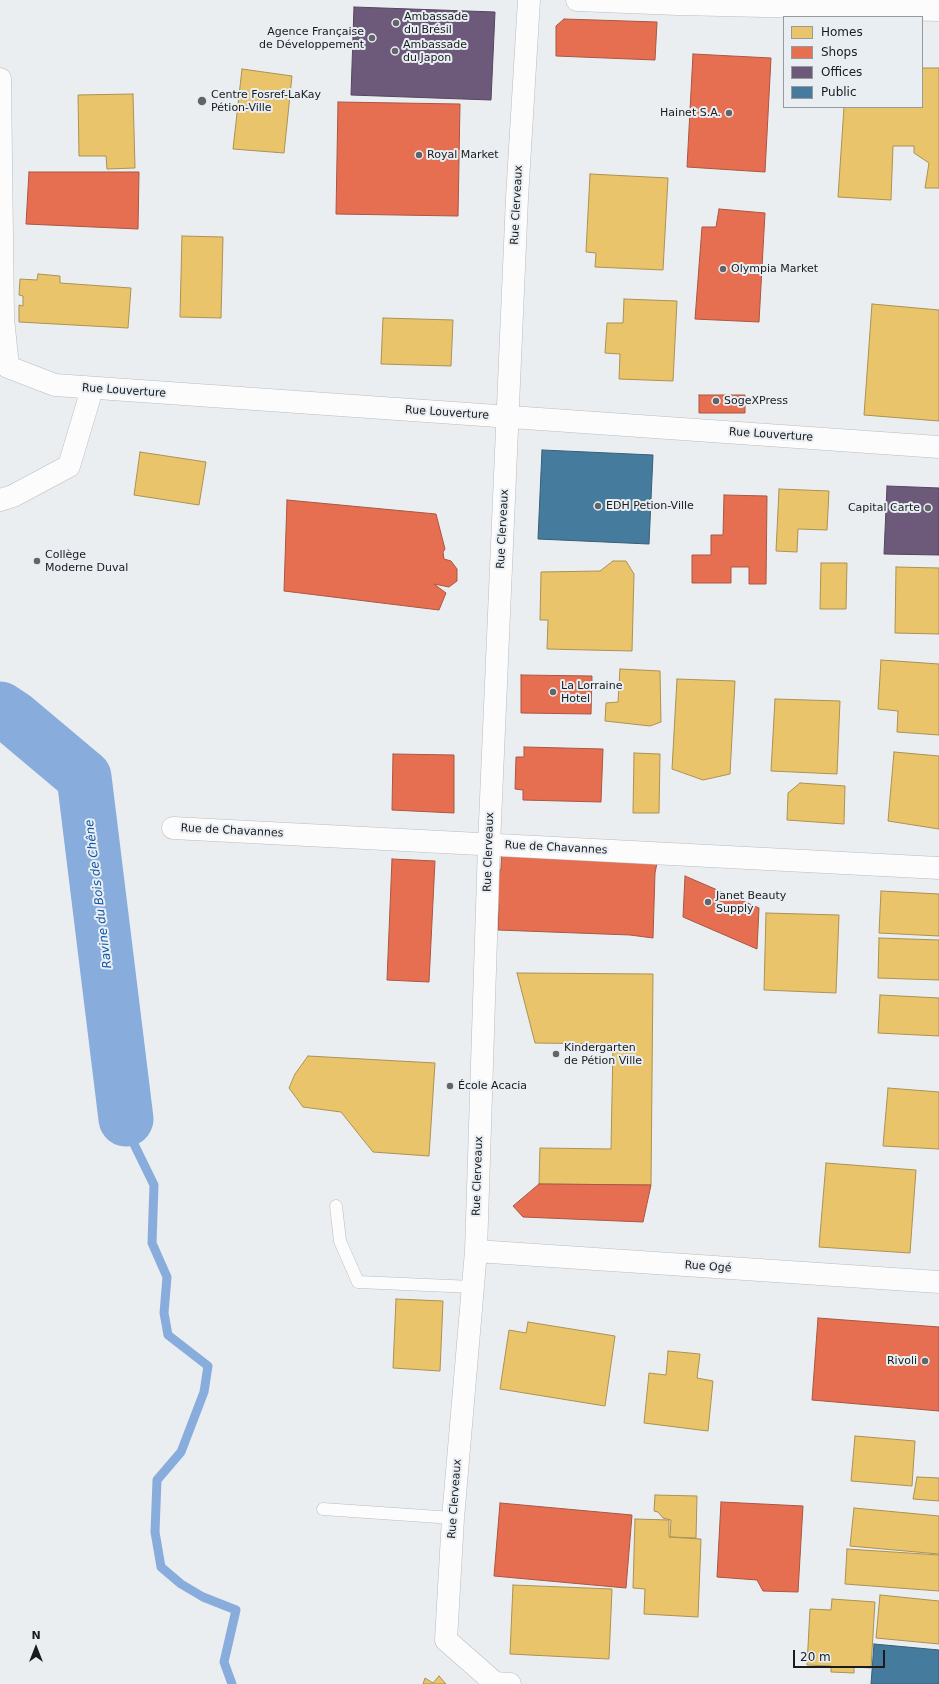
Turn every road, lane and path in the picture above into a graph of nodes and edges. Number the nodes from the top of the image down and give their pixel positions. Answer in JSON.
{"nodes":[{"id":1,"x":529,"y":0,"type":"edge"},
{"id":2,"x":577,"y":0,"type":"edge"},
{"id":3,"x":939,"y":10,"type":"edge"},
{"id":4,"x":0,"y":79,"type":"edge"},
{"id":5,"x":92,"y":389,"type":"junction"},
{"id":6,"x":508,"y":418,"type":"junction"},
{"id":7,"x":939,"y":447,"type":"edge"},
{"id":8,"x":0,"y":500,"type":"edge"},
{"id":9,"x":173,"y":828,"type":"dead end"},
{"id":10,"x":489,"y":845,"type":"junction"},
{"id":11,"x":939,"y":868,"type":"edge"},
{"id":12,"x":336,"y":1206,"type":"dead end"},
{"id":13,"x":476,"y":1251,"type":"junction"},
{"id":14,"x":939,"y":1282,"type":"edge"},
{"id":15,"x":473,"y":1286,"type":"junction"},
{"id":16,"x":323,"y":1509,"type":"dead end"},
{"id":17,"x":453,"y":1518,"type":"junction"},
{"id":18,"x":502,"y":1683,"type":"edge"}],
"edges":[{"from":1,"to":6,"type":"street","name":"Rue Clerveaux"},
{"from":2,"to":3,"type":"street"},
{"from":4,"to":5,"type":"street","name":"Rue Louverture"},
{"from":5,"to":6,"type":"street","name":"Rue Louverture"},
{"from":5,"to":8,"type":"street"},
{"from":6,"to":7,"type":"street","name":"Rue Louverture"},
{"from":6,"to":10,"type":"street","name":"Rue Clerveaux"},
{"from":9,"to":10,"type":"street","name":"Rue de Chavannes"},
{"from":10,"to":11,"type":"street","name":"Rue de Chavannes"},
{"from":10,"to":13,"type":"street","name":"Rue Clerveaux"},
{"from":12,"to":15,"type":"lane"},
{"from":13,"to":14,"type":"street","name":"Rue Ogé"},
{"from":13,"to":15,"type":"street","name":"Rue Clerveaux"},
{"from":15,"to":17,"type":"street","name":"Rue Clerveaux"},
{"from":16,"to":17,"type":"lane"},
{"from":17,"to":18,"type":"street","name":"Rue Clerveaux"}]}
